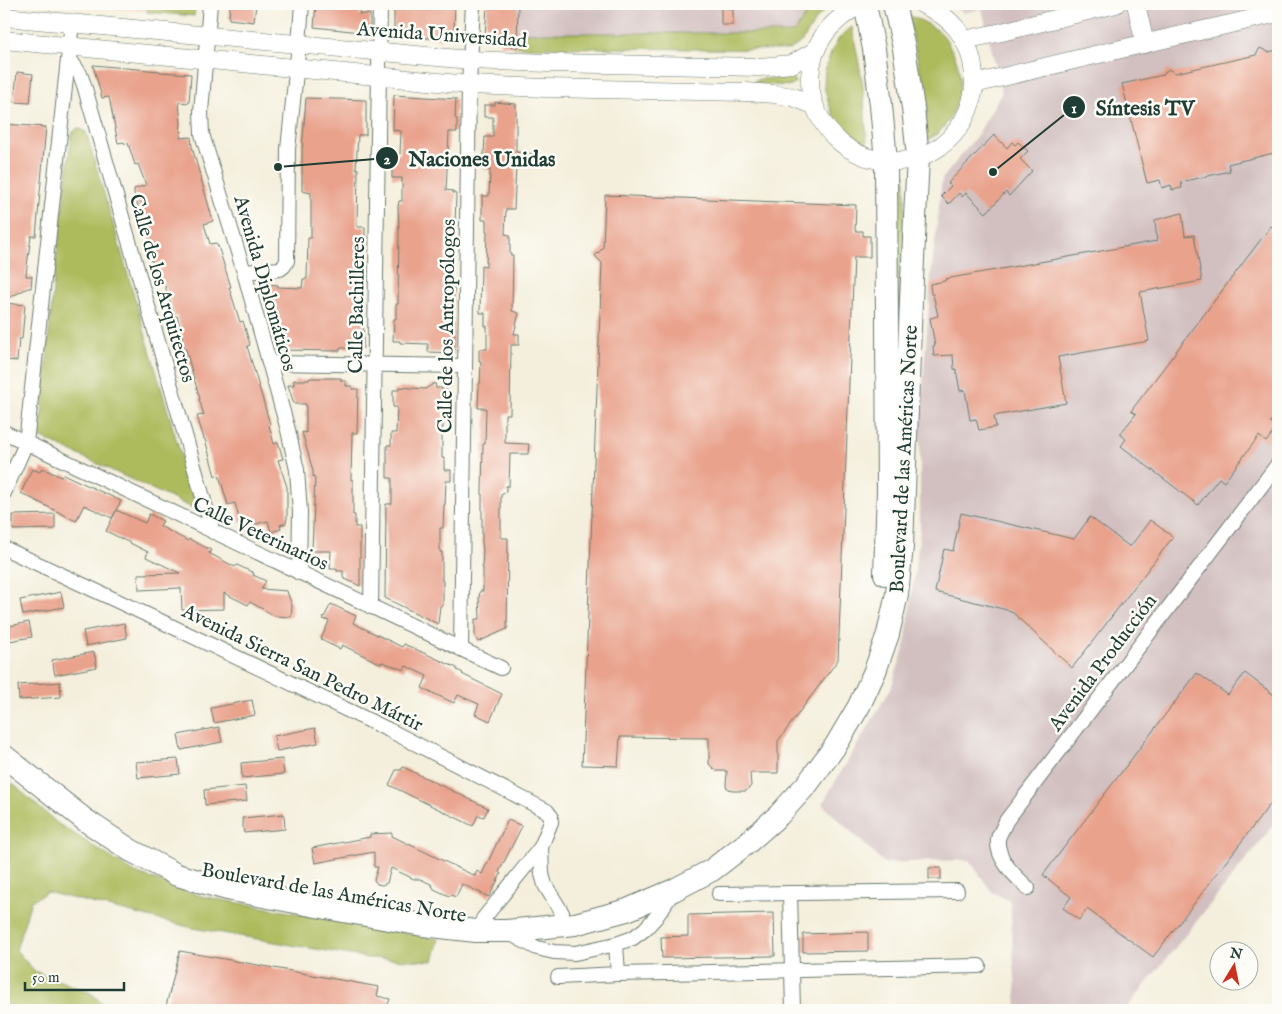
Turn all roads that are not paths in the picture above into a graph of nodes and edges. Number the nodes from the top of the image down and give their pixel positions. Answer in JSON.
{"nodes":[{"id":1,"x":210,"y":4,"type":"edge"},
{"id":2,"x":302,"y":4,"type":"edge"},
{"id":3,"x":380,"y":4,"type":"edge"},
{"id":4,"x":472,"y":4,"type":"edge"},
{"id":5,"x":864,"y":4,"type":"edge"},
{"id":6,"x":894,"y":4,"type":"edge"},
{"id":7,"x":922,"y":4,"type":"edge"},
{"id":8,"x":1116,"y":4,"type":"edge"},
{"id":9,"x":1136,"y":4,"type":"edge"},
{"id":10,"x":1278,"y":13,"type":"edge"},
{"id":11,"x":4,"y":17,"type":"edge"},
{"id":12,"x":72,"y":23,"type":"junction"},
{"id":13,"x":207,"y":36,"type":"junction"},
{"id":14,"x":4,"y":40,"type":"edge"},
{"id":15,"x":964,"y":40,"type":"junction"},
{"id":16,"x":299,"y":44,"type":"junction"},
{"id":17,"x":1145,"y":44,"type":"junction"},
{"id":18,"x":815,"y":51,"type":"junction"},
{"id":19,"x":69,"y":52,"type":"junction"},
{"id":20,"x":380,"y":52,"type":"junction"},
{"id":21,"x":205,"y":60,"type":"junction"},
{"id":22,"x":470,"y":60,"type":"junction"},
{"id":23,"x":296,"y":69,"type":"junction"},
{"id":24,"x":380,"y":77,"type":"junction"},
{"id":25,"x":974,"y":84,"type":"junction"},
{"id":26,"x":468,"y":85,"type":"junction"},
{"id":27,"x":814,"y":105,"type":"junction"},
{"id":28,"x":918,"y":158,"type":"junction"},
{"id":29,"x":886,"y":161,"type":"junction"},
{"id":30,"x":244,"y":272,"type":"junction"},
{"id":31,"x":269,"y":363,"type":"junction"},
{"id":32,"x":375,"y":364,"type":"junction"},
{"id":33,"x":466,"y":366,"type":"junction"},
{"id":34,"x":4,"y":432,"type":"edge"},
{"id":35,"x":26,"y":444,"type":"junction"},
{"id":36,"x":1278,"y":464,"type":"edge"},
{"id":37,"x":4,"y":493,"type":"edge"},
{"id":38,"x":213,"y":532,"type":"junction"},
{"id":39,"x":4,"y":548,"type":"edge"},
{"id":40,"x":299,"y":573,"type":"junction"},
{"id":41,"x":371,"y":607,"type":"junction"},
{"id":42,"x":461,"y":649,"type":"junction"},
{"id":43,"x":501,"y":668,"type":"dead end"},
{"id":44,"x":4,"y":740,"type":"edge"},
{"id":45,"x":4,"y":756,"type":"edge"},
{"id":46,"x":540,"y":847,"type":"junction"},
{"id":47,"x":1028,"y":888,"type":"dead end"},
{"id":48,"x":674,"y":890,"type":"junction"},
{"id":49,"x":956,"y":891,"type":"dead end"},
{"id":50,"x":790,"y":893,"type":"junction"},
{"id":51,"x":719,"y":894,"type":"dead end"},
{"id":52,"x":562,"y":913,"type":"junction"},
{"id":53,"x":483,"y":919,"type":"junction"},
{"id":54,"x":506,"y":931,"type":"junction"},
{"id":55,"x":616,"y":944,"type":"junction"},
{"id":56,"x":979,"y":966,"type":"dead end"},
{"id":57,"x":792,"y":970,"type":"junction"},
{"id":58,"x":618,"y":974,"type":"junction"},
{"id":59,"x":558,"y":977,"type":"dead end"},
{"id":60,"x":793,"y":1010,"type":"edge"}],
"edges":[{"from":1,"to":13,"type":"street","name":"Avenida Diplomáticos"},
{"from":2,"to":16,"type":"street"},
{"from":3,"to":20,"type":"street","name":"Calle Bachilleres"},
{"from":4,"to":22,"type":"street","name":"Calle de los Antropólogos"},
{"from":5,"to":18,"type":"street"},
{"from":5,"to":29,"type":"main road","name":"Boulevard de las Américas Norte"},
{"from":6,"to":28,"type":"main road","name":"Boulevard de las Américas Norte"},
{"from":7,"to":15,"type":"street"},
{"from":8,"to":15,"type":"street"},
{"from":9,"to":17,"type":"street"},
{"from":10,"to":17,"type":"street"},
{"from":11,"to":12,"type":"street","name":"Avenida Universidad"},
{"from":12,"to":13,"type":"street","name":"Avenida Universidad"},
{"from":12,"to":19,"type":"street"},
{"from":13,"to":16,"type":"street","name":"Avenida Universidad"},
{"from":13,"to":21,"type":"street","name":"Avenida Diplomáticos"},
{"from":14,"to":19,"type":"street"},
{"from":15,"to":25,"type":"street"},
{"from":16,"to":20,"type":"street","name":"Avenida Universidad"},
{"from":16,"to":23,"type":"street"},
{"from":17,"to":25,"type":"street"},
{"from":18,"to":22,"type":"street","name":"Avenida Universidad"},
{"from":18,"to":27,"type":"street"},
{"from":19,"to":21,"type":"street"},
{"from":19,"to":35,"type":"street"},
{"from":19,"to":38,"type":"street","name":"Calle de los Arquitectos"},
{"from":20,"to":22,"type":"street","name":"Avenida Universidad"},
{"from":20,"to":24,"type":"street","name":"Calle Bachilleres"},
{"from":21,"to":23,"type":"street"},
{"from":21,"to":30,"type":"street","name":"Avenida Diplomáticos"},
{"from":22,"to":26,"type":"street","name":"Calle de los Antropólogos"},
{"from":23,"to":24,"type":"street"},
{"from":23,"to":30,"type":"street"},
{"from":24,"to":26,"type":"street"},
{"from":24,"to":32,"type":"street","name":"Calle Bachilleres"},
{"from":25,"to":28,"type":"street"},
{"from":26,"to":27,"type":"street"},
{"from":26,"to":33,"type":"street","name":"Calle de los Antropólogos"},
{"from":27,"to":29,"type":"street"},
{"from":28,"to":29,"type":"street"},
{"from":28,"to":48,"type":"main road","name":"Boulevard de las Américas Norte"},
{"from":29,"to":52,"type":"main road","name":"Boulevard de las Américas Norte"},
{"from":30,"to":31,"type":"street","name":"Avenida Diplomáticos"},
{"from":31,"to":32,"type":"street"},
{"from":31,"to":40,"type":"street","name":"Avenida Diplomáticos"},
{"from":32,"to":33,"type":"street"},
{"from":32,"to":41,"type":"street","name":"Calle Bachilleres"},
{"from":33,"to":42,"type":"street","name":"Calle de los Antropólogos"},
{"from":34,"to":35,"type":"street","name":"Calle Veterinarios"},
{"from":35,"to":37,"type":"street"},
{"from":35,"to":38,"type":"street","name":"Calle Veterinarios"},
{"from":36,"to":47,"type":"street","name":"Avenida Producción"},
{"from":38,"to":40,"type":"street","name":"Calle Veterinarios"},
{"from":39,"to":46,"type":"street","name":"Avenida Sierra San Pedro Mártir"},
{"from":40,"to":41,"type":"street","name":"Calle Veterinarios"},
{"from":41,"to":42,"type":"street","name":"Calle Veterinarios"},
{"from":42,"to":43,"type":"street","name":"Calle Veterinarios"},
{"from":44,"to":53,"type":"main road","name":"Boulevard de las Américas Norte"},
{"from":45,"to":54,"type":"main road","name":"Boulevard de las Américas Norte"},
{"from":46,"to":52,"type":"street","name":"Avenida Sierra San Pedro Mártir"},
{"from":46,"to":53,"type":"street","name":"Avenida Sierra San Pedro Mártir"},
{"from":48,"to":54,"type":"main road","name":"Boulevard de las Américas Norte"},
{"from":48,"to":55,"type":"street"},
{"from":49,"to":50,"type":"street"},
{"from":50,"to":51,"type":"street"},
{"from":50,"to":57,"type":"street"},
{"from":52,"to":53,"type":"main road","name":"Boulevard de las Américas Norte"},
{"from":54,"to":55,"type":"street"},
{"from":55,"to":58,"type":"street"},
{"from":56,"to":57,"type":"street"},
{"from":57,"to":58,"type":"street"},
{"from":57,"to":60,"type":"street"},
{"from":58,"to":59,"type":"street"}]}
